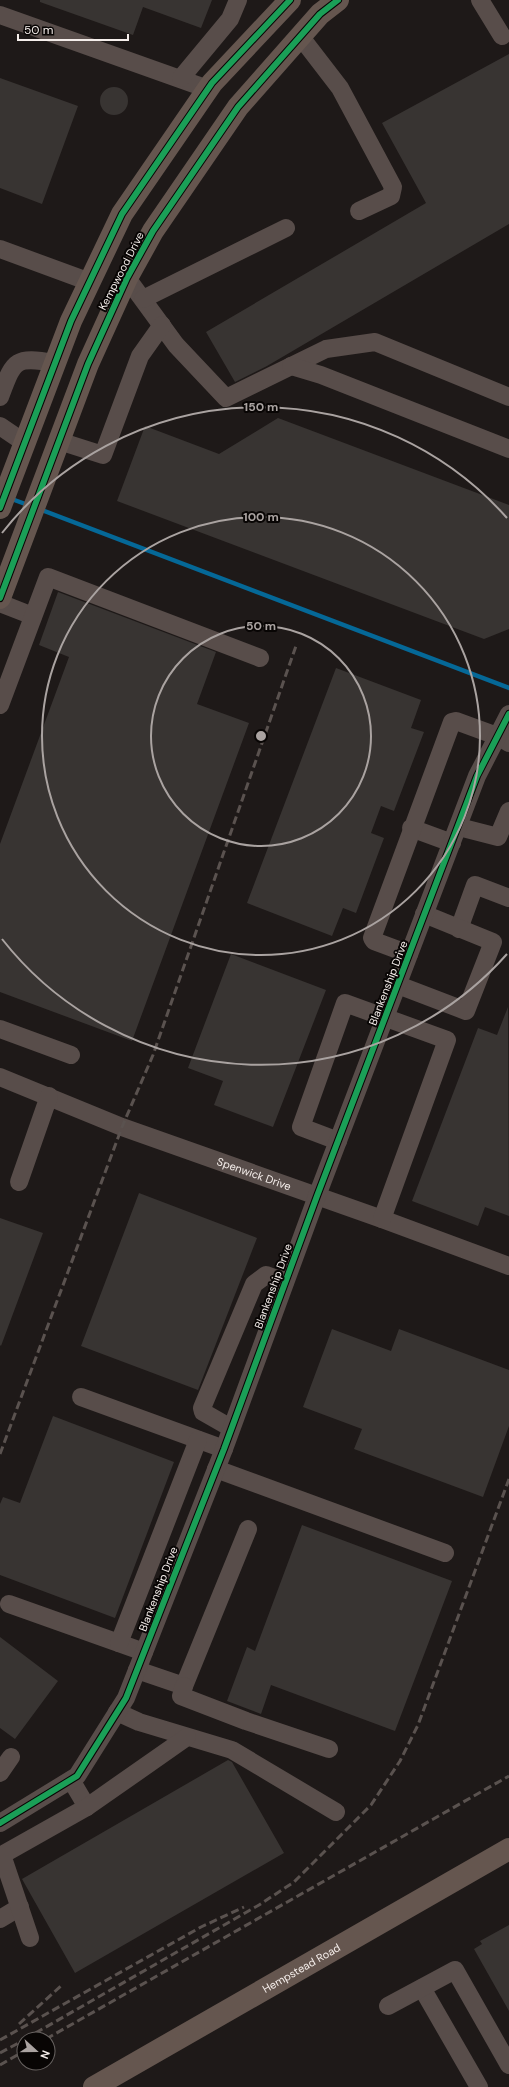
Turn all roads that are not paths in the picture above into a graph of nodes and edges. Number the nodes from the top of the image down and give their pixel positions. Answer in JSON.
{"nodes":[{"id":1,"x":238,"y":0,"type":"edge"},
{"id":2,"x":290,"y":0,"type":"edge"},
{"id":3,"x":338,"y":0,"type":"edge"},
{"id":4,"x":480,"y":0,"type":"edge"},
{"id":5,"x":0,"y":15,"type":"edge"},
{"id":6,"x":300,"y":36,"type":"junction"},
{"id":7,"x":502,"y":36,"type":"dead end"},
{"id":8,"x":180,"y":78,"type":"junction"},
{"id":9,"x":208,"y":89,"type":"junction"},
{"id":10,"x":359,"y":211,"type":"dead end"},
{"id":11,"x":286,"y":228,"type":"dead end"},
{"id":12,"x":0,"y":249,"type":"edge"},
{"id":13,"x":128,"y":278,"type":"junction"},
{"id":14,"x":90,"y":282,"type":"junction"},
{"id":15,"x":143,"y":299,"type":"junction"},
{"id":16,"x":162,"y":325,"type":"junction"},
{"id":17,"x":55,"y":363,"type":"junction"},
{"id":18,"x":291,"y":366,"type":"junction"},
{"id":19,"x":0,"y":397,"type":"edge"},
{"id":20,"x":509,"y":397,"type":"edge"},
{"id":21,"x":0,"y":426,"type":"edge"},
{"id":22,"x":27,"y":437,"type":"junction"},
{"id":23,"x":59,"y":441,"type":"junction"},
{"id":24,"x":509,"y":449,"type":"edge"},
{"id":25,"x":3,"y":500,"type":"edge"},
{"id":26,"x":0,"y":598,"type":"edge"},
{"id":27,"x":0,"y":603,"type":"edge"},
{"id":28,"x":33,"y":616,"type":"junction"},
{"id":29,"x":260,"y":658,"type":"dead end"},
{"id":30,"x":7,"y":667,"type":"edge"},
{"id":31,"x":0,"y":704,"type":"edge"},
{"id":32,"x":509,"y":714,"type":"edge"},
{"id":33,"x":503,"y":740,"type":"edge"},
{"id":34,"x":509,"y":811,"type":"edge"},
{"id":35,"x":411,"y":828,"type":"junction"},
{"id":36,"x":455,"y":835,"type":"junction"},
{"id":37,"x":509,"y":898,"type":"edge"},
{"id":38,"x":424,"y":914,"type":"junction"},
{"id":39,"x":459,"y":929,"type":"junction"},
{"id":40,"x":409,"y":954,"type":"junction"},
{"id":41,"x":398,"y":985,"type":"junction"},
{"id":42,"x":386,"y":1017,"type":"junction"},
{"id":43,"x":0,"y":1029,"type":"edge"},
{"id":44,"x":71,"y":1055,"type":"dead end"},
{"id":45,"x":0,"y":1077,"type":"edge"},
{"id":46,"x":49,"y":1096,"type":"junction"},
{"id":47,"x":338,"y":1141,"type":"junction"},
{"id":48,"x":18,"y":1182,"type":"dead end"},
{"id":49,"x":316,"y":1196,"type":"junction"},
{"id":50,"x":382,"y":1219,"type":"junction"},
{"id":51,"x":509,"y":1266,"type":"edge"},
{"id":52,"x":285,"y":1282,"type":"junction"},
{"id":53,"x":81,"y":1397,"type":"dead end"},
{"id":54,"x":231,"y":1428,"type":"junction"},
{"id":55,"x":198,"y":1440,"type":"junction"},
{"id":56,"x":224,"y":1449,"type":"junction"},
{"id":57,"x":216,"y":1469,"type":"junction"},
{"id":58,"x":248,"y":1529,"type":"dead end"},
{"id":59,"x":445,"y":1553,"type":"dead end"},
{"id":60,"x":9,"y":1604,"type":"dead end"},
{"id":61,"x":119,"y":1643,"type":"junction"},
{"id":62,"x":144,"y":1652,"type":"junction"},
{"id":63,"x":137,"y":1670,"type":"junction"},
{"id":64,"x":184,"y":1686,"type":"junction"},
{"id":65,"x":117,"y":1712,"type":"junction"},
{"id":66,"x":187,"y":1737,"type":"junction"},
{"id":67,"x":329,"y":1749,"type":"dead end"},
{"id":68,"x":11,"y":1757,"type":"dead end"},
{"id":69,"x":0,"y":1773,"type":"edge"},
{"id":70,"x":71,"y":1780,"type":"junction"},
{"id":71,"x":86,"y":1807,"type":"junction"},
{"id":72,"x":336,"y":1812,"type":"dead end"},
{"id":73,"x":1,"y":1820,"type":"edge"},
{"id":74,"x":509,"y":1849,"type":"edge"},
{"id":75,"x":1,"y":1854,"type":"edge"},
{"id":76,"x":7,"y":1911,"type":"edge"},
{"id":77,"x":30,"y":1938,"type":"dead end"},
{"id":78,"x":422,"y":1988,"type":"junction"},
{"id":79,"x":388,"y":2006,"type":"dead end"},
{"id":80,"x":509,"y":2065,"type":"edge"},
{"id":81,"x":94,"y":2087,"type":"edge"},
{"id":82,"x":479,"y":2087,"type":"edge"}],
"edges":[{"from":1,"to":8,"type":"street"},
{"from":2,"to":9,"type":"main road","name":"Kempwood Drive"},
{"from":3,"to":6,"type":"main road","name":"Kempwood Drive"},
{"from":4,"to":7,"type":"street"},
{"from":5,"to":8,"type":"street"},
{"from":6,"to":10,"type":"street"},
{"from":6,"to":13,"type":"main road","name":"Kempwood Drive"},
{"from":8,"to":9,"type":"street"},
{"from":9,"to":14,"type":"main road","name":"Kempwood Drive"},
{"from":11,"to":15,"type":"street"},
{"from":12,"to":14,"type":"street"},
{"from":13,"to":15,"type":"street"},
{"from":13,"to":23,"type":"main road","name":"Kempwood Drive"},
{"from":14,"to":17,"type":"main road","name":"Kempwood Drive"},
{"from":15,"to":16,"type":"street"},
{"from":16,"to":18,"type":"street"},
{"from":16,"to":23,"type":"street"},
{"from":17,"to":19,"type":"street"},
{"from":17,"to":22,"type":"main road","name":"Kempwood Drive"},
{"from":18,"to":20,"type":"street"},
{"from":18,"to":24,"type":"street"},
{"from":21,"to":22,"type":"street"},
{"from":22,"to":23,"type":"main road"},
{"from":22,"to":25,"type":"main road","name":"Kempwood Drive"},
{"from":23,"to":26,"type":"main road","name":"Kempwood Drive"},
{"from":27,"to":28,"type":"street"},
{"from":28,"to":29,"type":"street"},
{"from":28,"to":30,"type":"street"},
{"from":30,"to":31,"type":"street"},
{"from":32,"to":33,"type":"street","name":"Blankenship Drive"},
{"from":33,"to":35,"type":"street"},
{"from":33,"to":36,"type":"street","name":"Blankenship Drive"},
{"from":34,"to":36,"type":"street"},
{"from":35,"to":36,"type":"street"},
{"from":35,"to":40,"type":"street"},
{"from":36,"to":38,"type":"street","name":"Blankenship Drive"},
{"from":37,"to":39,"type":"street"},
{"from":38,"to":39,"type":"street"},
{"from":38,"to":40,"type":"street","name":"Blankenship Drive"},
{"from":39,"to":41,"type":"street"},
{"from":40,"to":41,"type":"street","name":"Blankenship Drive"},
{"from":41,"to":42,"type":"street","name":"Blankenship Drive"},
{"from":42,"to":47,"type":"street","name":"Blankenship Drive"},
{"from":42,"to":47,"type":"street"},
{"from":42,"to":50,"type":"street"},
{"from":43,"to":44,"type":"street"},
{"from":45,"to":46,"type":"street","name":"Spenwick Drive"},
{"from":46,"to":48,"type":"street"},
{"from":46,"to":49,"type":"street","name":"Spenwick Drive"},
{"from":47,"to":49,"type":"street","name":"Blankenship Drive"},
{"from":49,"to":50,"type":"street","name":"Spenwick Drive"},
{"from":49,"to":52,"type":"street","name":"Blankenship Drive"},
{"from":50,"to":51,"type":"street","name":"Spenwick Drive"},
{"from":52,"to":54,"type":"street","name":"Blankenship Drive"},
{"from":52,"to":54,"type":"street"},
{"from":53,"to":55,"type":"street"},
{"from":54,"to":56,"type":"street","name":"Blankenship Drive"},
{"from":55,"to":56,"type":"street"},
{"from":55,"to":61,"type":"street"},
{"from":56,"to":57,"type":"street","name":"Blankenship Drive"},
{"from":57,"to":59,"type":"street"},
{"from":57,"to":62,"type":"street","name":"Blankenship Drive"},
{"from":58,"to":64,"type":"street"},
{"from":60,"to":61,"type":"street"},
{"from":61,"to":62,"type":"street"},
{"from":62,"to":63,"type":"street","name":"Blankenship Drive"},
{"from":63,"to":64,"type":"street"},
{"from":63,"to":65,"type":"street","name":"Blankenship Drive"},
{"from":64,"to":67,"type":"street"},
{"from":65,"to":66,"type":"street"},
{"from":65,"to":70,"type":"street","name":"Blankenship Drive"},
{"from":66,"to":71,"type":"street"},
{"from":66,"to":72,"type":"street"},
{"from":68,"to":69,"type":"street"},
{"from":70,"to":71,"type":"street"},
{"from":70,"to":73,"type":"street","name":"Blankenship Drive"},
{"from":71,"to":75,"type":"street"},
{"from":74,"to":81,"type":"main road","name":"Hempstead Road"},
{"from":75,"to":76,"type":"street"},
{"from":76,"to":77,"type":"street"},
{"from":78,"to":79,"type":"street"},
{"from":78,"to":80,"type":"street"},
{"from":78,"to":82,"type":"street"}]}
